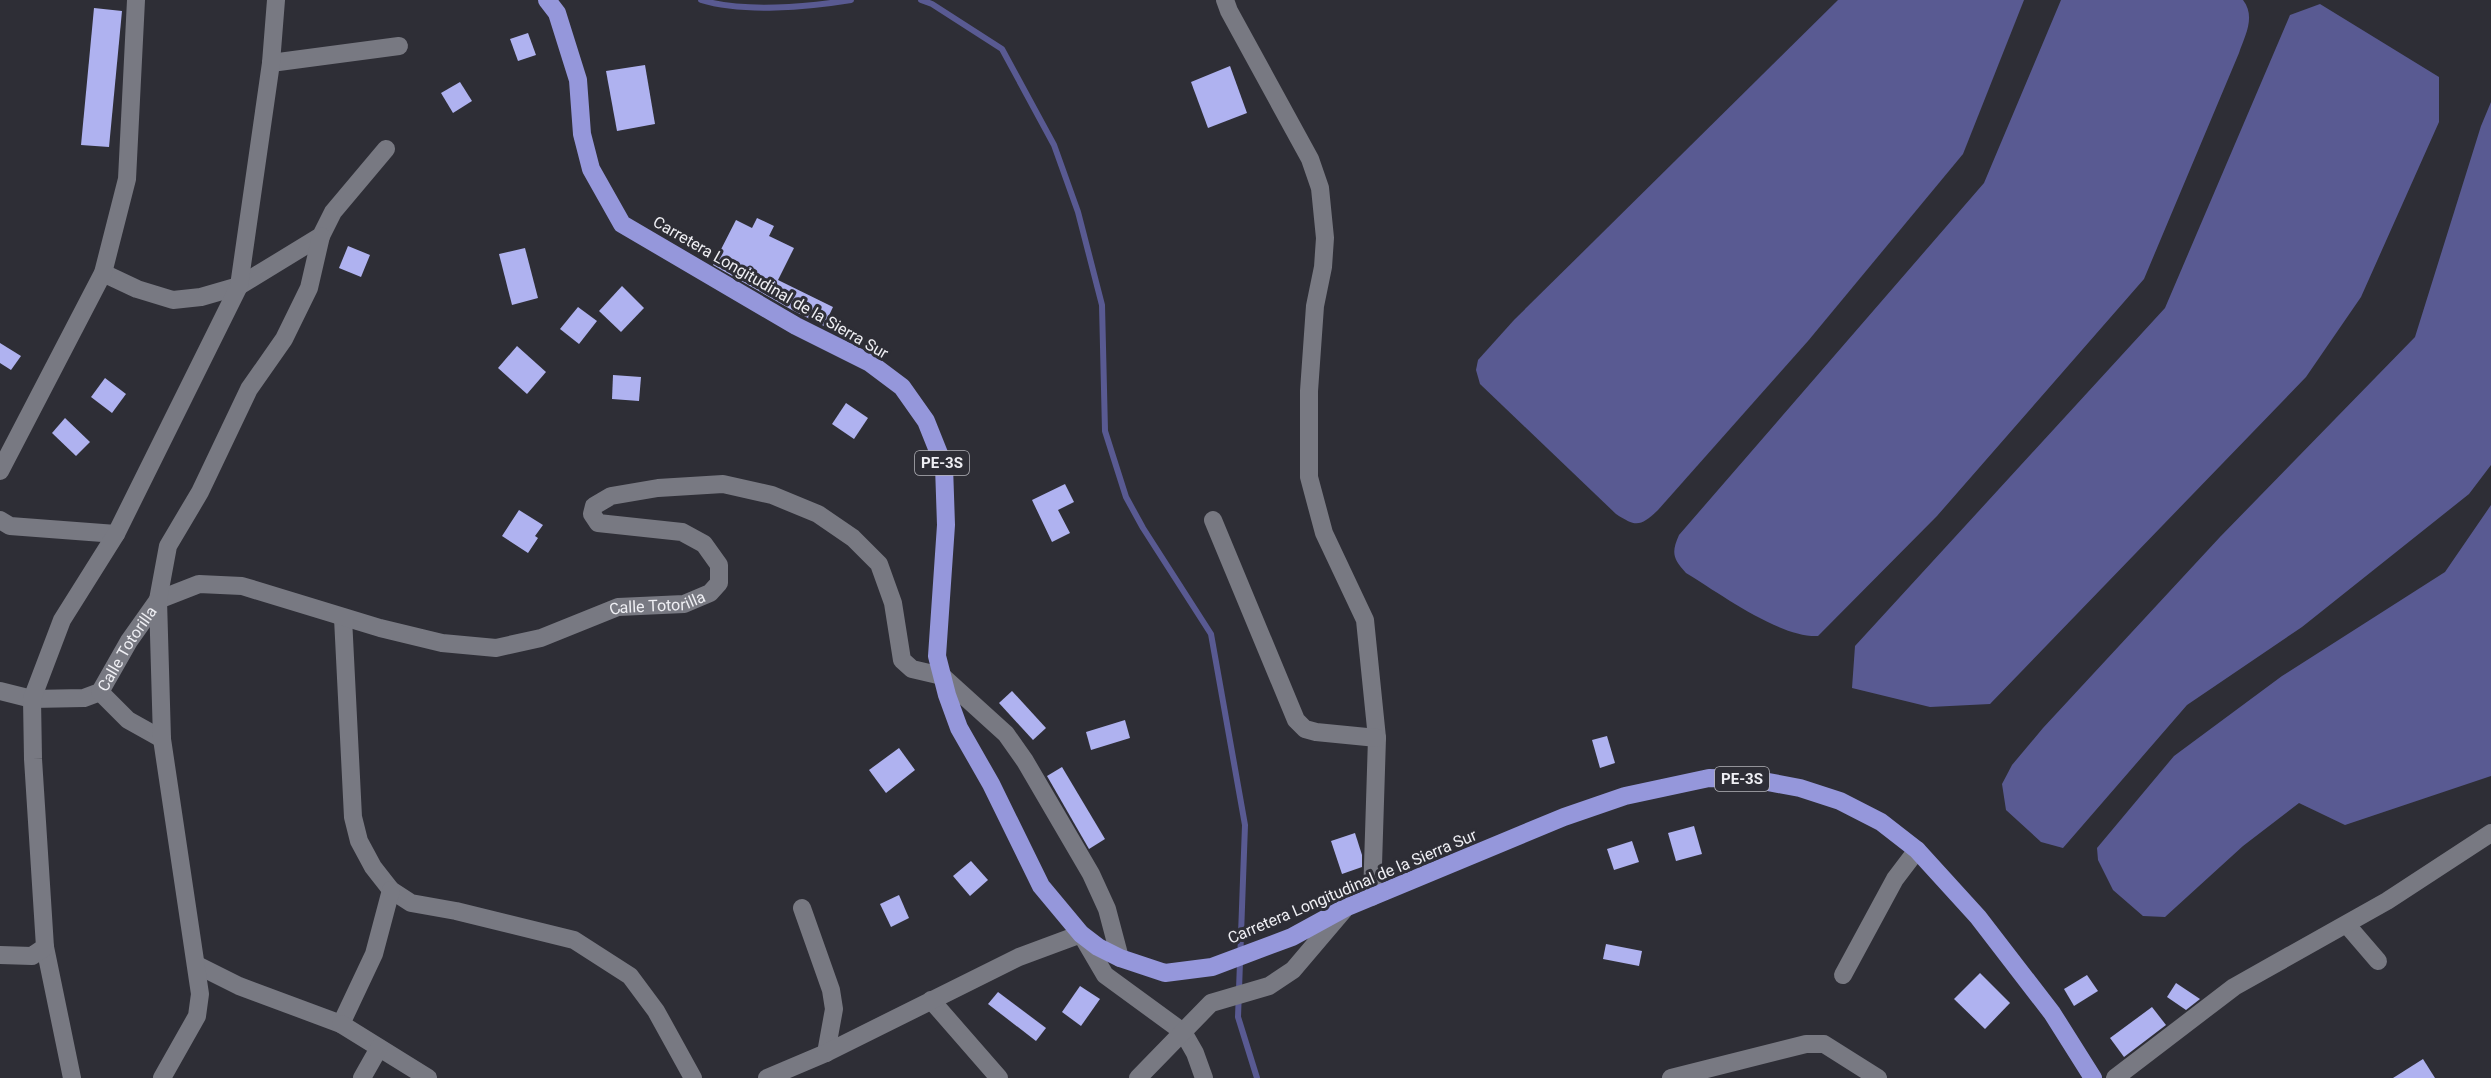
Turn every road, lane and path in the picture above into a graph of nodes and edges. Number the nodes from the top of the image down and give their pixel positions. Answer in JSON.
{"nodes":[{"id":1,"x":136,"y":0,"type":"edge"},
{"id":2,"x":276,"y":0,"type":"edge"},
{"id":3,"x":547,"y":0,"type":"edge"},
{"id":4,"x":1226,"y":0,"type":"edge"},
{"id":5,"x":399,"y":46,"type":"dead end"},
{"id":6,"x":271,"y":63,"type":"junction"},
{"id":7,"x":386,"y":149,"type":"dead end"},
{"id":8,"x":321,"y":236,"type":"junction"},
{"id":9,"x":103,"y":273,"type":"junction"},
{"id":10,"x":239,"y":285,"type":"junction"},
{"id":11,"x":0,"y":471,"type":"edge"},
{"id":12,"x":0,"y":520,"type":"edge"},
{"id":13,"x":1213,"y":520,"type":"dead end"},
{"id":14,"x":116,"y":534,"type":"junction"},
{"id":15,"x":159,"y":600,"type":"junction"},
{"id":16,"x":343,"y":618,"type":"junction"},
{"id":17,"x":942,"y":676,"type":"junction"},
{"id":18,"x":0,"y":691,"type":"edge"},
{"id":19,"x":100,"y":692,"type":"junction"},
{"id":20,"x":32,"y":699,"type":"junction"},
{"id":21,"x":1377,"y":738,"type":"junction"},
{"id":22,"x":162,"y":739,"type":"junction"},
{"id":23,"x":2491,"y":833,"type":"edge"},
{"id":24,"x":1917,"y":850,"type":"junction"},
{"id":25,"x":391,"y":890,"type":"junction"},
{"id":26,"x":1372,"y":897,"type":"junction"},
{"id":27,"x":802,"y":908,"type":"dead end"},
{"id":28,"x":1345,"y":908,"type":"junction"},
{"id":29,"x":2347,"y":925,"type":"junction"},
{"id":30,"x":1081,"y":934,"type":"junction"},
{"id":31,"x":45,"y":947,"type":"junction"},
{"id":32,"x":0,"y":955,"type":"edge"},
{"id":33,"x":1120,"y":958,"type":"junction"},
{"id":34,"x":2378,"y":961,"type":"dead end"},
{"id":35,"x":197,"y":965,"type":"junction"},
{"id":36,"x":1843,"y":975,"type":"dead end"},
{"id":37,"x":931,"y":1000,"type":"junction"},
{"id":38,"x":341,"y":1024,"type":"junction"},
{"id":39,"x":1183,"y":1032,"type":"junction"},
{"id":40,"x":380,"y":1048,"type":"junction"},
{"id":41,"x":826,"y":1053,"type":"junction"},
{"id":42,"x":72,"y":1078,"type":"edge"},
{"id":43,"x":162,"y":1078,"type":"edge"},
{"id":44,"x":362,"y":1078,"type":"edge"},
{"id":45,"x":428,"y":1078,"type":"edge"},
{"id":46,"x":693,"y":1078,"type":"edge"},
{"id":47,"x":767,"y":1078,"type":"edge"},
{"id":48,"x":999,"y":1078,"type":"edge"},
{"id":49,"x":1138,"y":1078,"type":"edge"},
{"id":50,"x":1204,"y":1078,"type":"edge"},
{"id":51,"x":1671,"y":1078,"type":"edge"},
{"id":52,"x":1878,"y":1078,"type":"edge"},
{"id":53,"x":2093,"y":1078,"type":"edge"},
{"id":54,"x":2115,"y":1078,"type":"edge"}],
"edges":[{"from":1,"to":9,"type":"street"},
{"from":2,"to":6,"type":"street"},
{"from":3,"to":17,"type":"highway","name":"Carretera Longitudinal de la Sierra Sur","number":"PE-3S"},
{"from":4,"to":21,"type":"street"},
{"from":5,"to":6,"type":"street"},
{"from":6,"to":10,"type":"street"},
{"from":7,"to":8,"type":"street"},
{"from":8,"to":10,"type":"street"},
{"from":8,"to":15,"type":"street"},
{"from":9,"to":10,"type":"street"},
{"from":9,"to":11,"type":"street"},
{"from":10,"to":14,"type":"street"},
{"from":12,"to":14,"type":"street"},
{"from":13,"to":21,"type":"street"},
{"from":14,"to":20,"type":"street"},
{"from":15,"to":16,"type":"street","name":"Calle Totorilla"},
{"from":15,"to":19,"type":"street","name":"Calle Totorilla"},
{"from":15,"to":22,"type":"street"},
{"from":16,"to":17,"type":"street","name":"Calle Totorilla"},
{"from":16,"to":25,"type":"street"},
{"from":17,"to":30,"type":"highway","name":"Carretera Longitudinal de la Sierra Sur","number":"PE-3S"},
{"from":17,"to":33,"type":"street"},
{"from":18,"to":20,"type":"street","name":"Calle Totorilla"},
{"from":19,"to":20,"type":"street","name":"Calle Totorilla"},
{"from":19,"to":22,"type":"street"},
{"from":20,"to":31,"type":"street"},
{"from":21,"to":26,"type":"street"},
{"from":22,"to":35,"type":"street"},
{"from":23,"to":29,"type":"street"},
{"from":24,"to":26,"type":"highway","name":"Carretera Longitudinal de la Sierra Sur","number":"PE-3S"},
{"from":24,"to":36,"type":"street"},
{"from":24,"to":53,"type":"highway","name":"Carretera Longitudinal de la Sierra Sur","number":"PE-3S"},
{"from":25,"to":38,"type":"street"},
{"from":25,"to":46,"type":"street"},
{"from":26,"to":28,"type":"highway","name":"Carretera Longitudinal de la Sierra Sur","number":"PE-3S"},
{"from":27,"to":41,"type":"street"},
{"from":28,"to":33,"type":"highway","name":"Carretera Longitudinal de la Sierra Sur","number":"PE-3S"},
{"from":28,"to":39,"type":"street"},
{"from":29,"to":34,"type":"street"},
{"from":29,"to":54,"type":"street"},
{"from":30,"to":33,"type":"highway","name":"Carretera Longitudinal de la Sierra Sur","number":"PE-3S"},
{"from":30,"to":37,"type":"street"},
{"from":30,"to":39,"type":"street"},
{"from":31,"to":32,"type":"street"},
{"from":31,"to":42,"type":"street"},
{"from":35,"to":38,"type":"street"},
{"from":35,"to":43,"type":"street"},
{"from":37,"to":41,"type":"street"},
{"from":37,"to":48,"type":"street"},
{"from":38,"to":40,"type":"street"},
{"from":39,"to":49,"type":"street"},
{"from":39,"to":50,"type":"street"},
{"from":40,"to":44,"type":"street"},
{"from":40,"to":45,"type":"street"},
{"from":41,"to":47,"type":"street"},
{"from":51,"to":52,"type":"street"}]}
